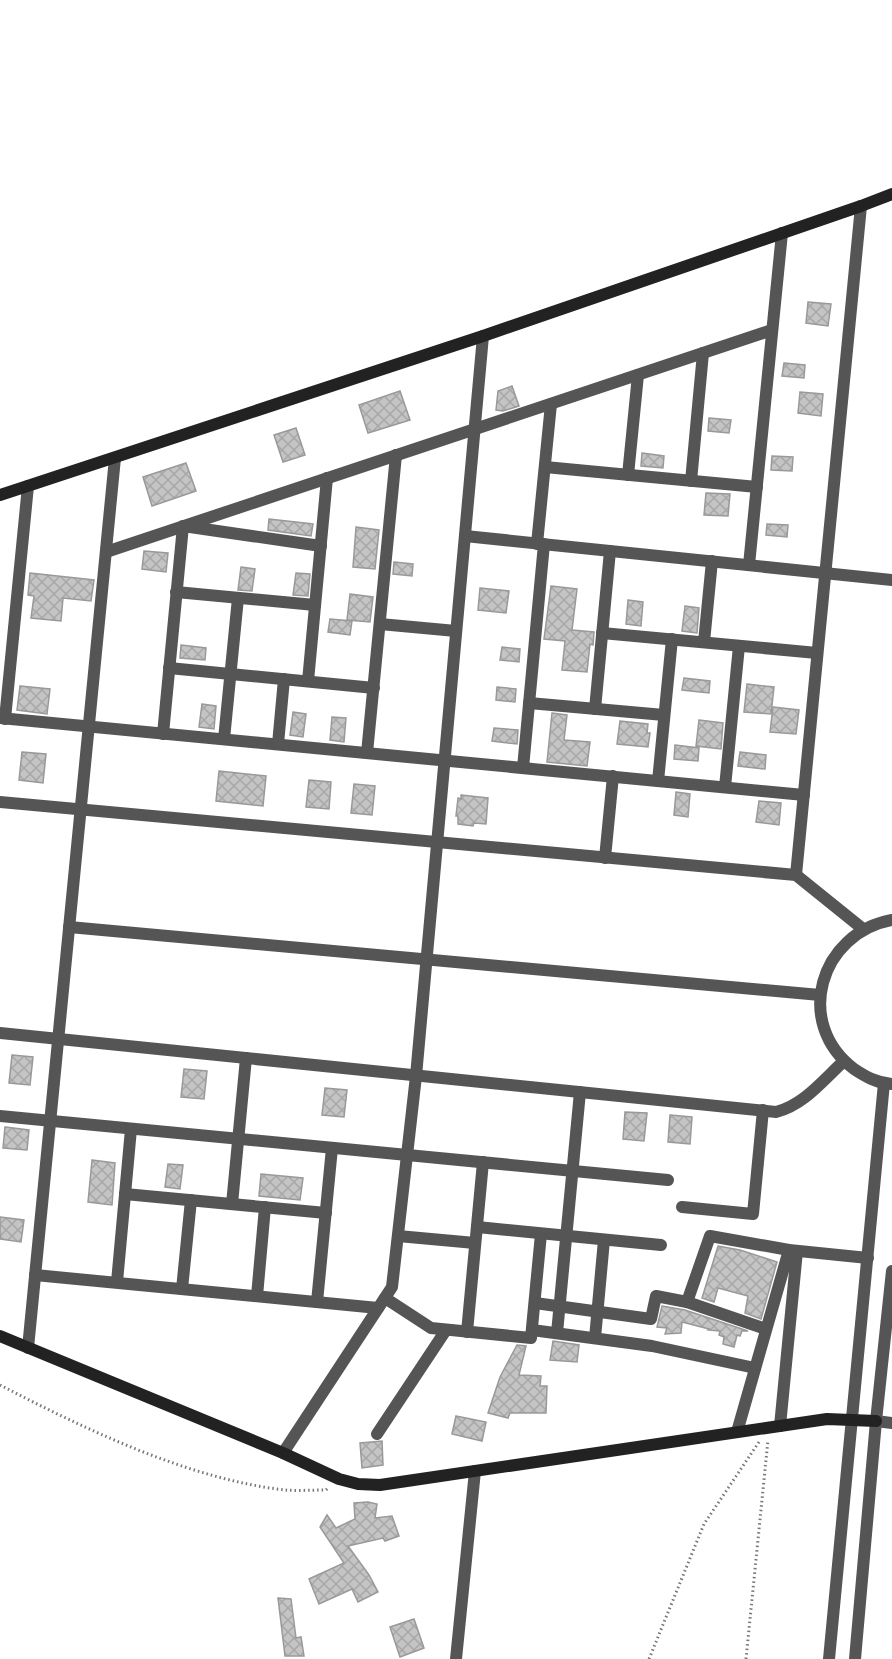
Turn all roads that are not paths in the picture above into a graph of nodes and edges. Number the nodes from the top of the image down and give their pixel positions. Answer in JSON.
{"nodes":[{"id":1,"x":892,"y":194,"type":"edge"},
{"id":2,"x":861,"y":206,"type":"junction"},
{"id":3,"x":782,"y":233,"type":"junction"},
{"id":4,"x":772,"y":330,"type":"junction"},
{"id":5,"x":483,"y":336,"type":"junction"},
{"id":6,"x":704,"y":353,"type":"junction"},
{"id":7,"x":638,"y":375,"type":"junction"},
{"id":8,"x":551,"y":404,"type":"junction"},
{"id":9,"x":475,"y":429,"type":"junction"},
{"id":10,"x":396,"y":455,"type":"junction"},
{"id":11,"x":115,"y":458,"type":"junction"},
{"id":12,"x":545,"y":467,"type":"junction"},
{"id":13,"x":628,"y":475,"type":"junction"},
{"id":14,"x":327,"y":478,"type":"junction"},
{"id":15,"x":691,"y":481,"type":"junction"},
{"id":16,"x":28,"y":486,"type":"junction"},
{"id":17,"x":757,"y":487,"type":"junction"},
{"id":18,"x":0,"y":495,"type":"edge"},
{"id":19,"x":183,"y":526,"type":"junction"},
{"id":20,"x":465,"y":536,"type":"junction"},
{"id":21,"x":541,"y":544,"type":"junction"},
{"id":22,"x":321,"y":546,"type":"junction"},
{"id":23,"x":610,"y":551,"type":"junction"},
{"id":24,"x":106,"y":552,"type":"junction"},
{"id":25,"x":712,"y":561,"type":"junction"},
{"id":26,"x":749,"y":565,"type":"junction"},
{"id":27,"x":825,"y":573,"type":"junction"},
{"id":28,"x":892,"y":580,"type":"edge"},
{"id":29,"x":176,"y":592,"type":"junction"},
{"id":30,"x":238,"y":598,"type":"junction"},
{"id":31,"x":315,"y":605,"type":"junction"},
{"id":32,"x":380,"y":624,"type":"junction"},
{"id":33,"x":456,"y":631,"type":"junction"},
{"id":34,"x":602,"y":633,"type":"junction"},
{"id":35,"x":672,"y":639,"type":"junction"},
{"id":36,"x":704,"y":642,"type":"junction"},
{"id":37,"x":739,"y":646,"type":"junction"},
{"id":38,"x":817,"y":653,"type":"junction"},
{"id":39,"x":169,"y":668,"type":"junction"},
{"id":40,"x":231,"y":674,"type":"junction"},
{"id":41,"x":284,"y":679,"type":"junction"},
{"id":42,"x":308,"y":681,"type":"junction"},
{"id":43,"x":374,"y":688,"type":"junction"},
{"id":44,"x":529,"y":703,"type":"junction"},
{"id":45,"x":595,"y":709,"type":"junction"},
{"id":46,"x":664,"y":715,"type":"junction"},
{"id":47,"x":3,"y":718,"type":"edge"},
{"id":48,"x":89,"y":726,"type":"junction"},
{"id":49,"x":163,"y":734,"type":"junction"},
{"id":50,"x":224,"y":739,"type":"junction"},
{"id":51,"x":278,"y":744,"type":"junction"},
{"id":52,"x":368,"y":753,"type":"junction"},
{"id":53,"x":445,"y":760,"type":"junction"},
{"id":54,"x":523,"y":768,"type":"junction"},
{"id":55,"x":613,"y":776,"type":"junction"},
{"id":56,"x":658,"y":781,"type":"junction"},
{"id":57,"x":725,"y":787,"type":"junction"},
{"id":58,"x":804,"y":795,"type":"junction"},
{"id":59,"x":0,"y":802,"type":"edge"},
{"id":60,"x":81,"y":809,"type":"junction"},
{"id":61,"x":437,"y":842,"type":"junction"},
{"id":62,"x":605,"y":858,"type":"junction"},
{"id":63,"x":795,"y":875,"type":"junction"},
{"id":64,"x":892,"y":920,"type":"edge"},
{"id":65,"x":69,"y":927,"type":"junction"},
{"id":66,"x":863,"y":929,"type":"junction"},
{"id":67,"x":426,"y":959,"type":"junction"},
{"id":68,"x":820,"y":995,"type":"junction"},
{"id":69,"x":0,"y":1033,"type":"edge"},
{"id":70,"x":58,"y":1038,"type":"junction"},
{"id":71,"x":246,"y":1058,"type":"junction"},
{"id":72,"x":844,"y":1060,"type":"junction"},
{"id":73,"x":416,"y":1076,"type":"junction"},
{"id":74,"x":888,"y":1084,"type":"edge"},
{"id":75,"x":580,"y":1092,"type":"junction"},
{"id":76,"x":763,"y":1110,"type":"junction"},
{"id":77,"x":0,"y":1116,"type":"edge"},
{"id":78,"x":51,"y":1121,"type":"junction"},
{"id":79,"x":131,"y":1129,"type":"junction"},
{"id":80,"x":238,"y":1139,"type":"junction"},
{"id":81,"x":332,"y":1148,"type":"junction"},
{"id":82,"x":407,"y":1155,"type":"junction"},
{"id":83,"x":483,"y":1162,"type":"junction"},
{"id":84,"x":572,"y":1171,"type":"junction"},
{"id":85,"x":668,"y":1180,"type":"dead end"},
{"id":86,"x":125,"y":1194,"type":"junction"},
{"id":87,"x":191,"y":1200,"type":"junction"},
{"id":88,"x":232,"y":1204,"type":"junction"},
{"id":89,"x":265,"y":1207,"type":"junction"},
{"id":90,"x":682,"y":1207,"type":"dead end"},
{"id":91,"x":326,"y":1213,"type":"junction"},
{"id":92,"x":477,"y":1227,"type":"junction"},
{"id":93,"x":541,"y":1234,"type":"junction"},
{"id":94,"x":398,"y":1236,"type":"junction"},
{"id":95,"x":566,"y":1236,"type":"junction"},
{"id":96,"x":604,"y":1240,"type":"junction"},
{"id":97,"x":475,"y":1243,"type":"junction"},
{"id":98,"x":661,"y":1245,"type":"dead end"},
{"id":99,"x":793,"y":1251,"type":"junction"},
{"id":100,"x":868,"y":1258,"type":"junction"},
{"id":101,"x":892,"y":1271,"type":"edge"},
{"id":102,"x":35,"y":1275,"type":"junction"},
{"id":103,"x":117,"y":1282,"type":"junction"},
{"id":104,"x":182,"y":1289,"type":"junction"},
{"id":105,"x":257,"y":1296,"type":"junction"},
{"id":106,"x":317,"y":1302,"type":"junction"},
{"id":107,"x":687,"y":1302,"type":"junction"},
{"id":108,"x":382,"y":1303,"type":"junction"},
{"id":109,"x":535,"y":1303,"type":"junction"},
{"id":110,"x":559,"y":1306,"type":"junction"},
{"id":111,"x":597,"y":1311,"type":"junction"},
{"id":112,"x":532,"y":1329,"type":"junction"},
{"id":113,"x":766,"y":1329,"type":"junction"},
{"id":114,"x":446,"y":1330,"type":"junction"},
{"id":115,"x":467,"y":1332,"type":"junction"},
{"id":116,"x":557,"y":1333,"type":"junction"},
{"id":117,"x":0,"y":1336,"type":"edge"},
{"id":118,"x":595,"y":1338,"type":"junction"},
{"id":119,"x":28,"y":1348,"type":"junction"},
{"id":120,"x":755,"y":1368,"type":"junction"},
{"id":121,"x":853,"y":1419,"type":"junction"},
{"id":122,"x":876,"y":1421,"type":"junction"},
{"id":123,"x":892,"y":1423,"type":"edge"},
{"id":124,"x":775,"y":1427,"type":"junction"},
{"id":125,"x":737,"y":1432,"type":"junction"},
{"id":126,"x":377,"y":1434,"type":"dead end"},
{"id":127,"x":283,"y":1453,"type":"junction"},
{"id":128,"x":475,"y":1471,"type":"junction"},
{"id":129,"x":456,"y":1659,"type":"edge"},
{"id":130,"x":829,"y":1659,"type":"edge"},
{"id":131,"x":855,"y":1659,"type":"edge"}],
"edges":[{"from":1,"to":2,"type":"street"},
{"from":2,"to":3,"type":"street"},
{"from":2,"to":27,"type":"street"},
{"from":3,"to":4,"type":"street"},
{"from":3,"to":5,"type":"street"},
{"from":4,"to":6,"type":"street"},
{"from":4,"to":17,"type":"street"},
{"from":5,"to":9,"type":"street"},
{"from":5,"to":11,"type":"street"},
{"from":6,"to":7,"type":"street"},
{"from":6,"to":15,"type":"street"},
{"from":7,"to":8,"type":"street"},
{"from":7,"to":13,"type":"street"},
{"from":8,"to":9,"type":"street"},
{"from":8,"to":12,"type":"street"},
{"from":9,"to":10,"type":"street"},
{"from":9,"to":20,"type":"street"},
{"from":10,"to":14,"type":"street"},
{"from":10,"to":32,"type":"street"},
{"from":11,"to":16,"type":"street"},
{"from":11,"to":24,"type":"street"},
{"from":12,"to":13,"type":"street"},
{"from":12,"to":21,"type":"street"},
{"from":13,"to":15,"type":"street"},
{"from":14,"to":19,"type":"street"},
{"from":14,"to":22,"type":"street"},
{"from":15,"to":17,"type":"street"},
{"from":16,"to":18,"type":"street"},
{"from":16,"to":47,"type":"street"},
{"from":17,"to":26,"type":"street"},
{"from":19,"to":22,"type":"street"},
{"from":19,"to":24,"type":"street"},
{"from":19,"to":29,"type":"street"},
{"from":20,"to":21,"type":"street"},
{"from":20,"to":33,"type":"street"},
{"from":21,"to":23,"type":"street"},
{"from":21,"to":44,"type":"street"},
{"from":22,"to":31,"type":"street"},
{"from":23,"to":25,"type":"street"},
{"from":23,"to":34,"type":"street"},
{"from":24,"to":48,"type":"street"},
{"from":25,"to":26,"type":"street"},
{"from":25,"to":36,"type":"street"},
{"from":26,"to":27,"type":"street"},
{"from":27,"to":28,"type":"street"},
{"from":27,"to":38,"type":"street"},
{"from":29,"to":30,"type":"street"},
{"from":29,"to":39,"type":"street"},
{"from":30,"to":31,"type":"street"},
{"from":30,"to":40,"type":"street"},
{"from":31,"to":42,"type":"street"},
{"from":32,"to":33,"type":"street"},
{"from":32,"to":43,"type":"street"},
{"from":33,"to":53,"type":"street"},
{"from":34,"to":35,"type":"street"},
{"from":34,"to":45,"type":"street"},
{"from":35,"to":36,"type":"street"},
{"from":35,"to":46,"type":"street"},
{"from":36,"to":37,"type":"street"},
{"from":37,"to":38,"type":"street"},
{"from":37,"to":57,"type":"street"},
{"from":38,"to":58,"type":"street"},
{"from":39,"to":40,"type":"street"},
{"from":39,"to":49,"type":"street"},
{"from":40,"to":41,"type":"street"},
{"from":40,"to":50,"type":"street"},
{"from":41,"to":42,"type":"street"},
{"from":41,"to":51,"type":"street"},
{"from":42,"to":43,"type":"street"},
{"from":43,"to":52,"type":"street"},
{"from":44,"to":45,"type":"street"},
{"from":44,"to":54,"type":"street"},
{"from":45,"to":46,"type":"street"},
{"from":46,"to":56,"type":"street"},
{"from":47,"to":48,"type":"street"},
{"from":48,"to":49,"type":"street"},
{"from":48,"to":60,"type":"street"},
{"from":49,"to":50,"type":"street"},
{"from":50,"to":51,"type":"street"},
{"from":51,"to":52,"type":"street"},
{"from":52,"to":53,"type":"street"},
{"from":53,"to":54,"type":"street"},
{"from":53,"to":61,"type":"street"},
{"from":54,"to":55,"type":"street"},
{"from":55,"to":56,"type":"street"},
{"from":55,"to":62,"type":"street"},
{"from":56,"to":57,"type":"street"},
{"from":57,"to":58,"type":"street"},
{"from":58,"to":63,"type":"street"},
{"from":59,"to":60,"type":"street"},
{"from":60,"to":61,"type":"street"},
{"from":60,"to":65,"type":"street"},
{"from":61,"to":62,"type":"street"},
{"from":61,"to":67,"type":"street"},
{"from":62,"to":63,"type":"street"},
{"from":63,"to":66,"type":"street"},
{"from":64,"to":66,"type":"street"},
{"from":65,"to":67,"type":"street"},
{"from":65,"to":70,"type":"street"},
{"from":66,"to":68,"type":"street"},
{"from":67,"to":68,"type":"street"},
{"from":67,"to":73,"type":"street"},
{"from":68,"to":72,"type":"street"},
{"from":69,"to":70,"type":"street"},
{"from":70,"to":71,"type":"street"},
{"from":70,"to":78,"type":"street"},
{"from":71,"to":73,"type":"street"},
{"from":71,"to":80,"type":"street"},
{"from":72,"to":74,"type":"street"},
{"from":72,"to":76,"type":"street"},
{"from":73,"to":75,"type":"street"},
{"from":73,"to":82,"type":"street"},
{"from":74,"to":100,"type":"street"},
{"from":75,"to":76,"type":"street"},
{"from":75,"to":84,"type":"street"},
{"from":76,"to":90,"type":"street"},
{"from":77,"to":78,"type":"street"},
{"from":78,"to":79,"type":"street"},
{"from":78,"to":102,"type":"street"},
{"from":79,"to":80,"type":"street"},
{"from":79,"to":86,"type":"street"},
{"from":80,"to":81,"type":"street"},
{"from":80,"to":88,"type":"street"},
{"from":81,"to":82,"type":"street"},
{"from":81,"to":91,"type":"street"},
{"from":82,"to":83,"type":"street"},
{"from":82,"to":94,"type":"street"},
{"from":83,"to":84,"type":"street"},
{"from":83,"to":92,"type":"street"},
{"from":84,"to":85,"type":"street"},
{"from":84,"to":95,"type":"street"},
{"from":86,"to":87,"type":"street"},
{"from":86,"to":103,"type":"street"},
{"from":87,"to":88,"type":"street"},
{"from":87,"to":104,"type":"street"},
{"from":88,"to":89,"type":"street"},
{"from":89,"to":91,"type":"street"},
{"from":89,"to":105,"type":"street"},
{"from":91,"to":106,"type":"street"},
{"from":92,"to":93,"type":"street"},
{"from":92,"to":97,"type":"street"},
{"from":93,"to":95,"type":"street"},
{"from":93,"to":109,"type":"street"},
{"from":94,"to":97,"type":"street"},
{"from":94,"to":108,"type":"street"},
{"from":95,"to":96,"type":"street"},
{"from":95,"to":110,"type":"street"},
{"from":96,"to":98,"type":"street"},
{"from":96,"to":111,"type":"street"},
{"from":97,"to":115,"type":"street"},
{"from":99,"to":100,"type":"street"},
{"from":99,"to":107,"type":"street"},
{"from":99,"to":113,"type":"street"},
{"from":99,"to":124,"type":"street"},
{"from":100,"to":121,"type":"street"},
{"from":101,"to":122,"type":"street"},
{"from":102,"to":103,"type":"street"},
{"from":102,"to":119,"type":"street"},
{"from":103,"to":104,"type":"street"},
{"from":104,"to":105,"type":"street"},
{"from":105,"to":106,"type":"street"},
{"from":106,"to":108,"type":"street"},
{"from":107,"to":111,"type":"street"},
{"from":107,"to":113,"type":"street"},
{"from":108,"to":114,"type":"street"},
{"from":108,"to":127,"type":"street"},
{"from":109,"to":110,"type":"street"},
{"from":109,"to":112,"type":"street"},
{"from":110,"to":111,"type":"street"},
{"from":110,"to":116,"type":"street"},
{"from":111,"to":118,"type":"street"},
{"from":112,"to":115,"type":"street"},
{"from":112,"to":116,"type":"street"},
{"from":113,"to":120,"type":"street"},
{"from":114,"to":115,"type":"street"},
{"from":114,"to":126,"type":"street"},
{"from":116,"to":118,"type":"street"},
{"from":117,"to":119,"type":"street"},
{"from":118,"to":120,"type":"street"},
{"from":119,"to":127,"type":"street"},
{"from":120,"to":125,"type":"street"},
{"from":121,"to":122,"type":"street"},
{"from":121,"to":124,"type":"street"},
{"from":121,"to":130,"type":"street"},
{"from":122,"to":123,"type":"street"},
{"from":122,"to":131,"type":"street"},
{"from":124,"to":125,"type":"street"},
{"from":125,"to":128,"type":"street"},
{"from":127,"to":128,"type":"street"},
{"from":128,"to":129,"type":"street"}]}
